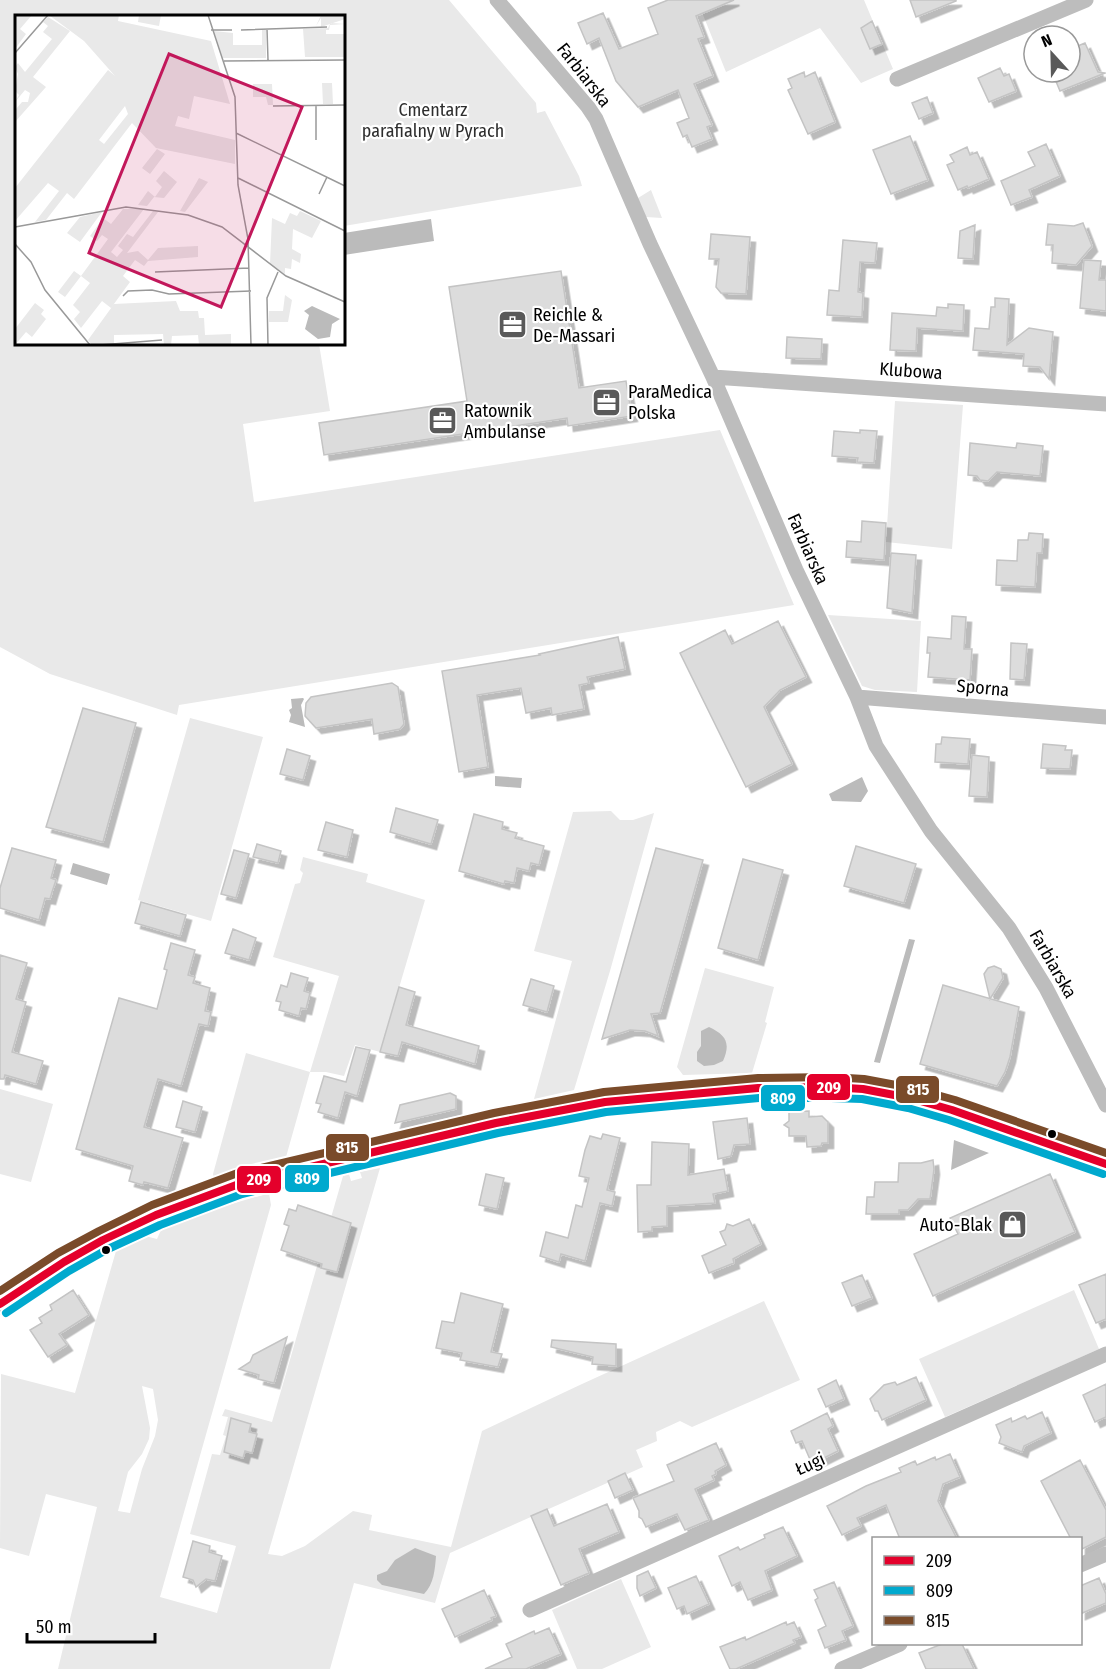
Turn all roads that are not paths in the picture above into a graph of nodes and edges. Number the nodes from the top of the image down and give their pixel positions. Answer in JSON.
{"nodes":[{"id":1,"x":497,"y":0,"type":"edge"},
{"id":2,"x":1086,"y":0,"type":"edge"},
{"id":3,"x":897,"y":79,"type":"dead end"},
{"id":4,"x":713,"y":377,"type":"junction"},
{"id":5,"x":1106,"y":404,"type":"edge"},
{"id":6,"x":857,"y":697,"type":"junction"},
{"id":7,"x":1106,"y":717,"type":"edge"},
{"id":8,"x":1106,"y":1105,"type":"edge"},
{"id":9,"x":1106,"y":1164,"type":"edge"},
{"id":10,"x":0,"y":1304,"type":"edge"},
{"id":11,"x":1106,"y":1354,"type":"edge"},
{"id":12,"x":1106,"y":1554,"type":"edge"},
{"id":13,"x":1082,"y":1565,"type":"edge"},
{"id":14,"x":530,"y":1610,"type":"dead end"},
{"id":15,"x":898,"y":1645,"type":"edge"},
{"id":16,"x":842,"y":1669,"type":"edge"}],
"edges":[{"from":1,"to":4,"type":"street","name":"Farbiarska"},
{"from":2,"to":3,"type":"street"},
{"from":4,"to":5,"type":"street","name":"Klubowa"},
{"from":4,"to":6,"type":"street","name":"Farbiarska"},
{"from":6,"to":7,"type":"street","name":"Sporna"},
{"from":6,"to":8,"type":"street","name":"Farbiarska"},
{"from":9,"to":10,"type":"street"},
{"from":11,"to":14,"type":"street","name":"Ługi"},
{"from":12,"to":13,"type":"street"},
{"from":15,"to":16,"type":"street"}]}
